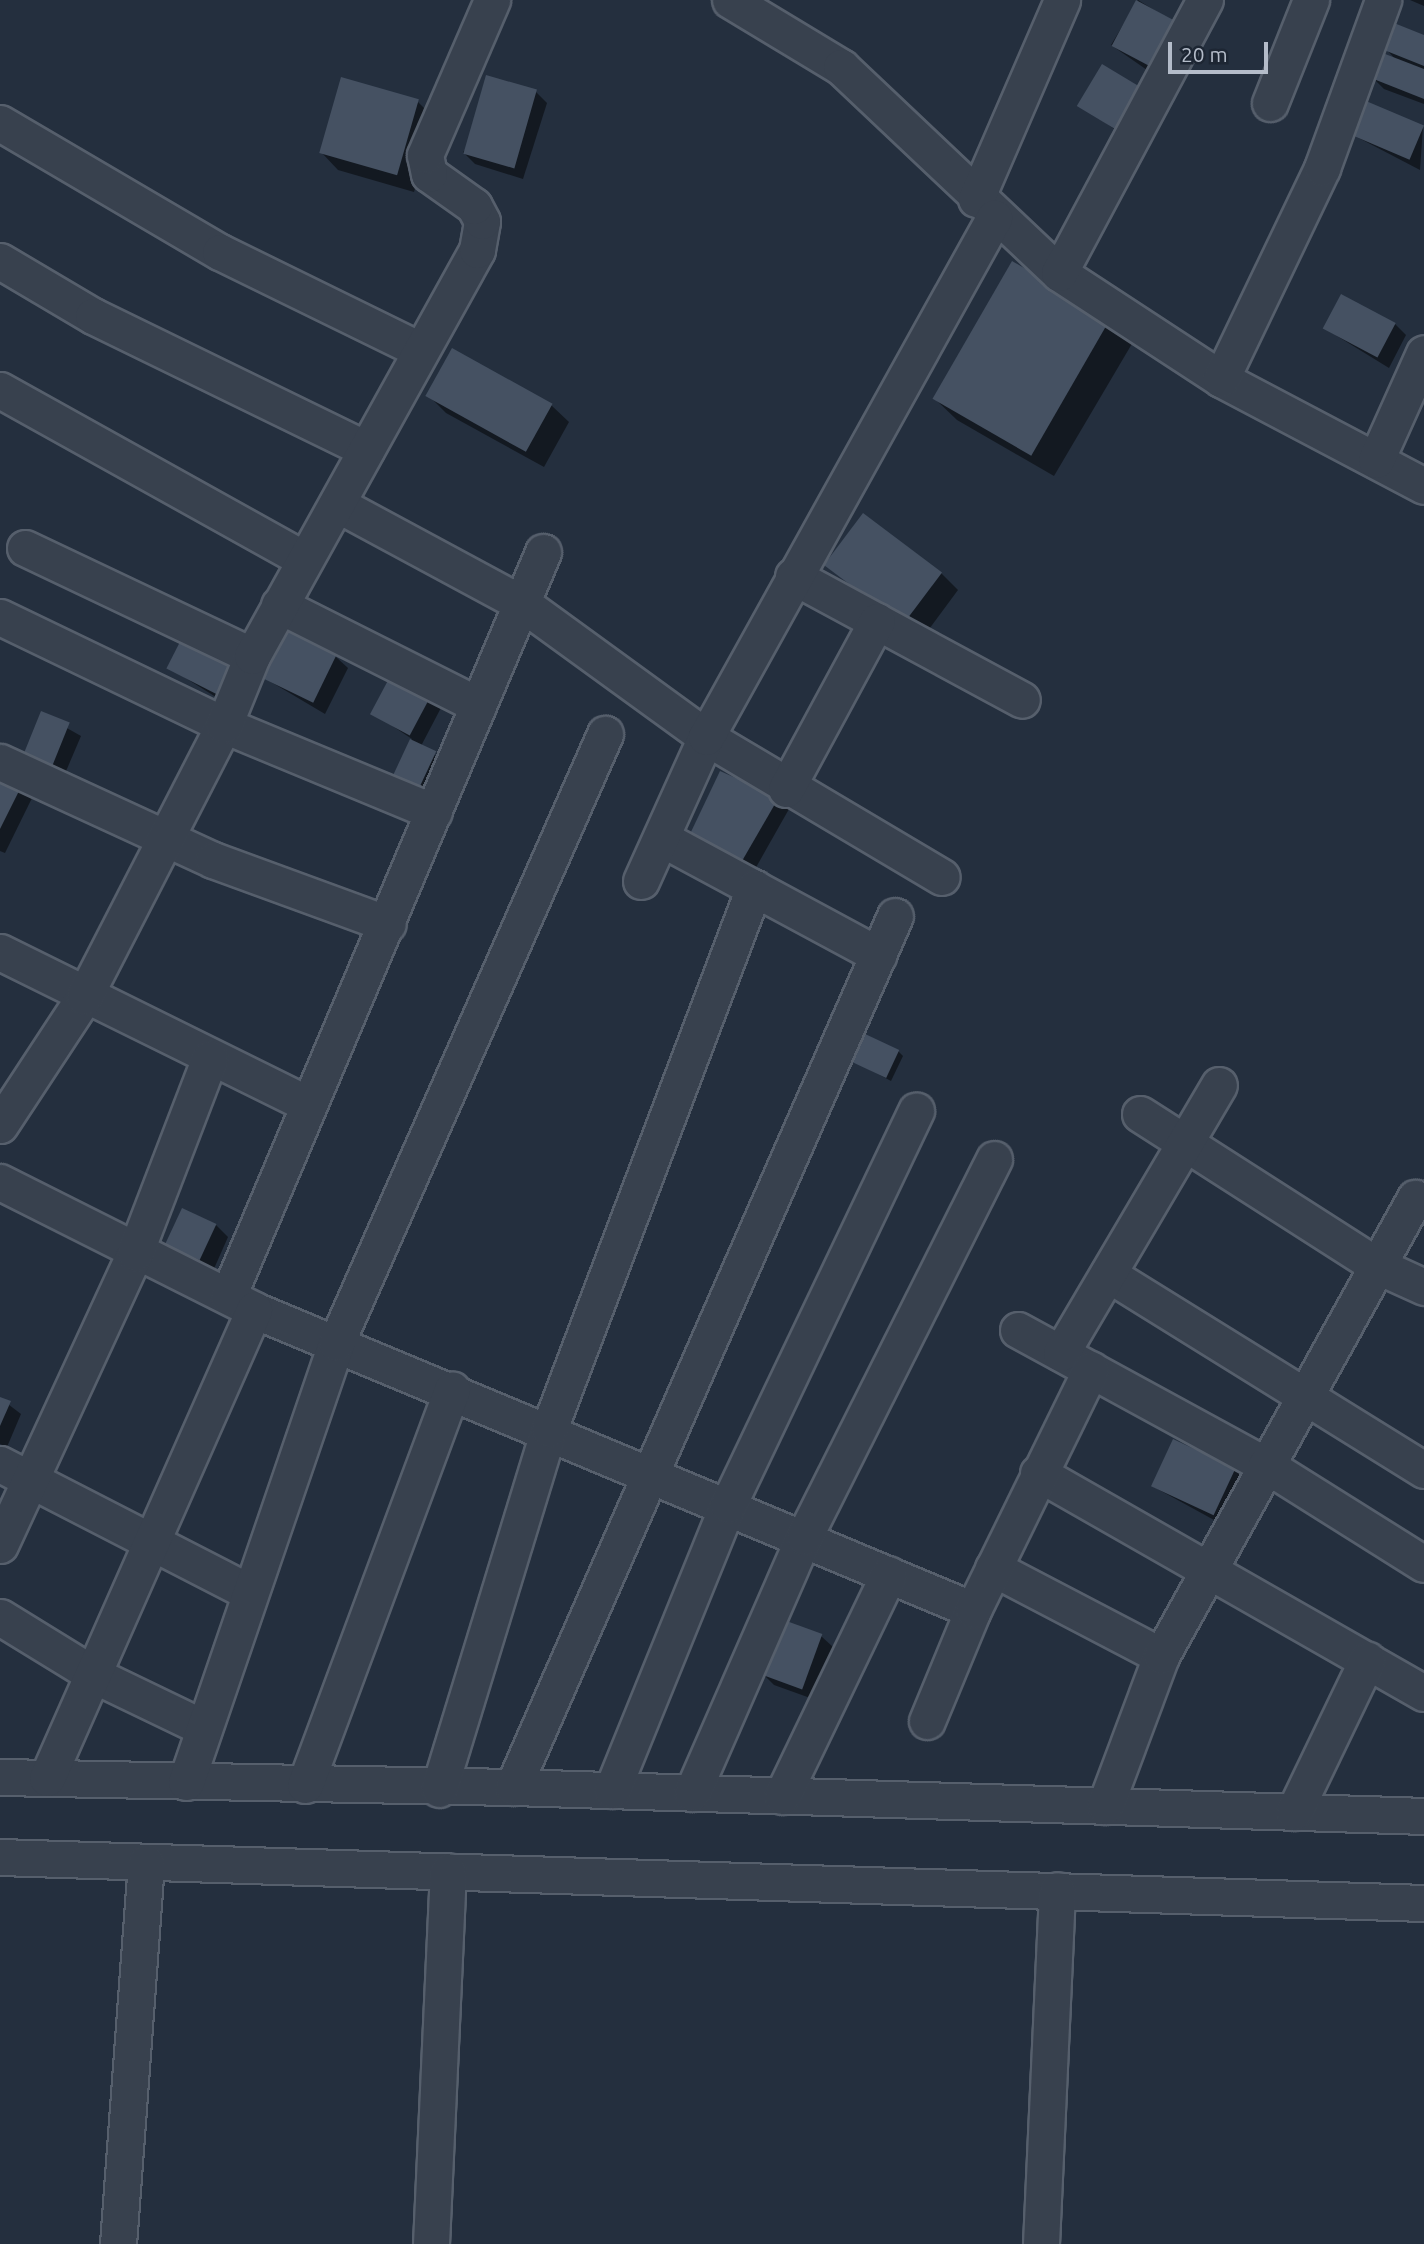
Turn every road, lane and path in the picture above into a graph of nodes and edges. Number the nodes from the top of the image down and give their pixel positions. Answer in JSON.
{"nodes":[{"id":1,"x":492,"y":0,"type":"edge"},
{"id":2,"x":730,"y":0,"type":"edge"},
{"id":3,"x":1062,"y":0,"type":"edge"},
{"id":4,"x":1205,"y":0,"type":"edge"},
{"id":5,"x":1311,"y":0,"type":"edge"},
{"id":6,"x":1383,"y":0,"type":"edge"},
{"id":7,"x":1270,"y":103,"type":"dead end"},
{"id":8,"x":0,"y":123,"type":"edge"},
{"id":9,"x":985,"y":209,"type":"junction"},
{"id":10,"x":0,"y":261,"type":"edge"},
{"id":11,"x":1059,"y":273,"type":"junction"},
{"id":12,"x":420,"y":350,"type":"junction"},
{"id":13,"x":1424,"y":353,"type":"edge"},
{"id":14,"x":1222,"y":379,"type":"junction"},
{"id":15,"x":0,"y":390,"type":"edge"},
{"id":16,"x":366,"y":449,"type":"junction"},
{"id":17,"x":1376,"y":460,"type":"junction"},
{"id":18,"x":1424,"y":486,"type":"edge"},
{"id":19,"x":337,"y":504,"type":"junction"},
{"id":20,"x":25,"y":548,"type":"dead end"},
{"id":21,"x":543,"y":552,"type":"dead end"},
{"id":22,"x":304,"y":559,"type":"junction"},
{"id":23,"x":793,"y":576,"type":"junction"},
{"id":24,"x":523,"y":604,"type":"junction"},
{"id":25,"x":279,"y":605,"type":"junction"},
{"id":26,"x":0,"y":617,"type":"edge"},
{"id":27,"x":877,"y":621,"type":"junction"},
{"id":28,"x":252,"y":656,"type":"junction"},
{"id":29,"x":1022,"y":700,"type":"dead end"},
{"id":30,"x":478,"y":705,"type":"junction"},
{"id":31,"x":224,"y":725,"type":"junction"},
{"id":32,"x":605,"y":733,"type":"dead end"},
{"id":33,"x":706,"y":737,"type":"junction"},
{"id":34,"x":0,"y":762,"type":"edge"},
{"id":35,"x":786,"y":789,"type":"junction"},
{"id":36,"x":433,"y":811,"type":"junction"},
{"id":37,"x":661,"y":838,"type":"junction"},
{"id":38,"x":164,"y":839,"type":"junction"},
{"id":39,"x":942,"y":877,"type":"dead end"},
{"id":40,"x":641,"y":881,"type":"dead end"},
{"id":41,"x":754,"y":888,"type":"junction"},
{"id":42,"x":895,"y":916,"type":"dead end"},
{"id":43,"x":388,"y":925,"type":"junction"},
{"id":44,"x":0,"y":953,"type":"edge"},
{"id":45,"x":878,"y":955,"type":"junction"},
{"id":46,"x":84,"y":997,"type":"junction"},
{"id":47,"x":210,"y":1058,"type":"junction"},
{"id":48,"x":1219,"y":1085,"type":"dead end"},
{"id":49,"x":305,"y":1103,"type":"junction"},
{"id":50,"x":916,"y":1110,"type":"dead end"},
{"id":51,"x":1140,"y":1114,"type":"dead end"},
{"id":52,"x":0,"y":1125,"type":"edge"},
{"id":53,"x":1185,"y":1143,"type":"junction"},
{"id":54,"x":994,"y":1159,"type":"dead end"},
{"id":55,"x":0,"y":1182,"type":"edge"},
{"id":56,"x":1415,"y":1198,"type":"dead end"},
{"id":57,"x":135,"y":1253,"type":"junction"},
{"id":58,"x":1378,"y":1266,"type":"junction"},
{"id":59,"x":1108,"y":1273,"type":"junction"},
{"id":60,"x":1424,"y":1287,"type":"edge"},
{"id":61,"x":241,"y":1303,"type":"junction"},
{"id":62,"x":1018,"y":1330,"type":"dead end"},
{"id":63,"x":336,"y":1343,"type":"junction"},
{"id":64,"x":1076,"y":1361,"type":"junction"},
{"id":65,"x":452,"y":1389,"type":"junction"},
{"id":66,"x":1306,"y":1394,"type":"junction"},
{"id":67,"x":549,"y":1429,"type":"junction"},
{"id":68,"x":1266,"y":1465,"type":"junction"},
{"id":69,"x":1424,"y":1470,"type":"edge"},
{"id":70,"x":651,"y":1471,"type":"junction"},
{"id":71,"x":15,"y":1472,"type":"edge"},
{"id":72,"x":1038,"y":1473,"type":"junction"},
{"id":73,"x":728,"y":1505,"type":"junction"},
{"id":74,"x":804,"y":1537,"type":"junction"},
{"id":75,"x":0,"y":1545,"type":"edge"},
{"id":76,"x":153,"y":1545,"type":"junction"},
{"id":77,"x":1424,"y":1564,"type":"edge"},
{"id":78,"x":1210,"y":1567,"type":"junction"},
{"id":79,"x":993,"y":1568,"type":"junction"},
{"id":80,"x":889,"y":1574,"type":"junction"},
{"id":81,"x":249,"y":1592,"type":"junction"},
{"id":82,"x":973,"y":1611,"type":"junction"},
{"id":83,"x":0,"y":1617,"type":"edge"},
{"id":84,"x":1161,"y":1656,"type":"junction"},
{"id":85,"x":1367,"y":1660,"type":"junction"},
{"id":86,"x":96,"y":1676,"type":"junction"},
{"id":87,"x":1424,"y":1693,"type":"edge"},
{"id":88,"x":928,"y":1721,"type":"dead end"},
{"id":89,"x":202,"y":1727,"type":"junction"},
{"id":90,"x":0,"y":1757,"type":"edge"},
{"id":91,"x":26,"y":1778,"type":"edge"},
{"id":92,"x":186,"y":1782,"type":"junction"},
{"id":93,"x":305,"y":1785,"type":"junction"},
{"id":94,"x":513,"y":1787,"type":"junction"},
{"id":95,"x":439,"y":1789,"type":"junction"},
{"id":96,"x":612,"y":1790,"type":"junction"},
{"id":97,"x":692,"y":1793,"type":"junction"},
{"id":98,"x":782,"y":1796,"type":"junction"},
{"id":99,"x":1105,"y":1806,"type":"junction"},
{"id":100,"x":1294,"y":1812,"type":"junction"},
{"id":101,"x":1424,"y":1816,"type":"edge"},
{"id":102,"x":0,"y":1857,"type":"edge"},
{"id":103,"x":146,"y":1862,"type":"junction"},
{"id":104,"x":448,"y":1871,"type":"junction"},
{"id":105,"x":1058,"y":1890,"type":"junction"},
{"id":106,"x":1424,"y":1903,"type":"edge"},
{"id":107,"x":118,"y":2244,"type":"edge"},
{"id":108,"x":431,"y":2244,"type":"edge"},
{"id":109,"x":1041,"y":2244,"type":"edge"}],
"edges":[{"from":1,"to":12,"type":"street"},
{"from":2,"to":9,"type":"street"},
{"from":3,"to":9,"type":"street"},
{"from":4,"to":11,"type":"street"},
{"from":5,"to":7,"type":"street"},
{"from":6,"to":14,"type":"street"},
{"from":8,"to":12,"type":"street"},
{"from":9,"to":11,"type":"street"},
{"from":9,"to":23,"type":"street"},
{"from":10,"to":16,"type":"street"},
{"from":11,"to":14,"type":"street"},
{"from":12,"to":16,"type":"street"},
{"from":13,"to":17,"type":"street"},
{"from":14,"to":17,"type":"street"},
{"from":15,"to":22,"type":"street"},
{"from":16,"to":19,"type":"street"},
{"from":17,"to":18,"type":"street"},
{"from":19,"to":22,"type":"street"},
{"from":19,"to":24,"type":"street"},
{"from":20,"to":28,"type":"street"},
{"from":21,"to":24,"type":"street"},
{"from":22,"to":25,"type":"street"},
{"from":23,"to":27,"type":"street"},
{"from":23,"to":33,"type":"street"},
{"from":24,"to":30,"type":"street"},
{"from":24,"to":33,"type":"street"},
{"from":25,"to":28,"type":"street"},
{"from":25,"to":30,"type":"street"},
{"from":26,"to":31,"type":"street"},
{"from":27,"to":29,"type":"street"},
{"from":27,"to":35,"type":"street"},
{"from":28,"to":31,"type":"street"},
{"from":30,"to":36,"type":"street"},
{"from":31,"to":36,"type":"street"},
{"from":31,"to":38,"type":"street"},
{"from":32,"to":63,"type":"street"},
{"from":33,"to":35,"type":"street"},
{"from":33,"to":37,"type":"street"},
{"from":34,"to":38,"type":"street"},
{"from":35,"to":39,"type":"street"},
{"from":36,"to":43,"type":"street"},
{"from":37,"to":40,"type":"street"},
{"from":37,"to":41,"type":"street"},
{"from":38,"to":43,"type":"street"},
{"from":38,"to":46,"type":"street"},
{"from":41,"to":45,"type":"street"},
{"from":41,"to":67,"type":"street"},
{"from":42,"to":45,"type":"street"},
{"from":43,"to":49,"type":"street"},
{"from":44,"to":46,"type":"street"},
{"from":45,"to":70,"type":"street"},
{"from":46,"to":47,"type":"street"},
{"from":46,"to":52,"type":"street"},
{"from":47,"to":49,"type":"street"},
{"from":47,"to":57,"type":"street"},
{"from":48,"to":53,"type":"street"},
{"from":49,"to":61,"type":"street"},
{"from":50,"to":73,"type":"street"},
{"from":51,"to":53,"type":"street"},
{"from":53,"to":58,"type":"street"},
{"from":53,"to":59,"type":"street"},
{"from":54,"to":74,"type":"street"},
{"from":55,"to":57,"type":"street"},
{"from":56,"to":58,"type":"street"},
{"from":57,"to":61,"type":"street"},
{"from":57,"to":71,"type":"street"},
{"from":58,"to":60,"type":"street"},
{"from":58,"to":66,"type":"street"},
{"from":59,"to":64,"type":"street"},
{"from":59,"to":66,"type":"street"},
{"from":61,"to":63,"type":"street"},
{"from":61,"to":76,"type":"street"},
{"from":62,"to":64,"type":"street"},
{"from":63,"to":65,"type":"street"},
{"from":63,"to":81,"type":"street"},
{"from":64,"to":68,"type":"street"},
{"from":64,"to":72,"type":"street"},
{"from":65,"to":67,"type":"street"},
{"from":65,"to":93,"type":"street"},
{"from":66,"to":68,"type":"street"},
{"from":66,"to":69,"type":"street"},
{"from":67,"to":70,"type":"street"},
{"from":67,"to":95,"type":"street"},
{"from":68,"to":77,"type":"street"},
{"from":68,"to":78,"type":"street"},
{"from":70,"to":73,"type":"street"},
{"from":70,"to":94,"type":"street"},
{"from":71,"to":75,"type":"street"},
{"from":71,"to":76,"type":"street"},
{"from":72,"to":78,"type":"street"},
{"from":72,"to":79,"type":"street"},
{"from":73,"to":74,"type":"street"},
{"from":73,"to":96,"type":"street"},
{"from":74,"to":80,"type":"street"},
{"from":74,"to":97,"type":"street"},
{"from":76,"to":81,"type":"street"},
{"from":76,"to":86,"type":"street"},
{"from":78,"to":84,"type":"street"},
{"from":78,"to":85,"type":"street"},
{"from":79,"to":82,"type":"street"},
{"from":79,"to":84,"type":"street"},
{"from":80,"to":82,"type":"street"},
{"from":80,"to":98,"type":"street"},
{"from":81,"to":89,"type":"street"},
{"from":82,"to":88,"type":"street"},
{"from":83,"to":86,"type":"street"},
{"from":84,"to":99,"type":"street"},
{"from":85,"to":87,"type":"street"},
{"from":85,"to":100,"type":"street"},
{"from":86,"to":89,"type":"street"},
{"from":86,"to":91,"type":"street"},
{"from":89,"to":92,"type":"street"},
{"from":90,"to":91,"type":"street"},
{"from":91,"to":92,"type":"street"},
{"from":92,"to":93,"type":"street"},
{"from":93,"to":95,"type":"street"},
{"from":94,"to":95,"type":"street"},
{"from":94,"to":96,"type":"street"},
{"from":96,"to":97,"type":"street"},
{"from":97,"to":98,"type":"street"},
{"from":98,"to":99,"type":"street"},
{"from":99,"to":100,"type":"street"},
{"from":100,"to":101,"type":"street"},
{"from":102,"to":103,"type":"street"},
{"from":103,"to":104,"type":"street"},
{"from":103,"to":107,"type":"street"},
{"from":104,"to":105,"type":"street"},
{"from":104,"to":108,"type":"street"},
{"from":105,"to":106,"type":"street"},
{"from":105,"to":109,"type":"street"}]}
